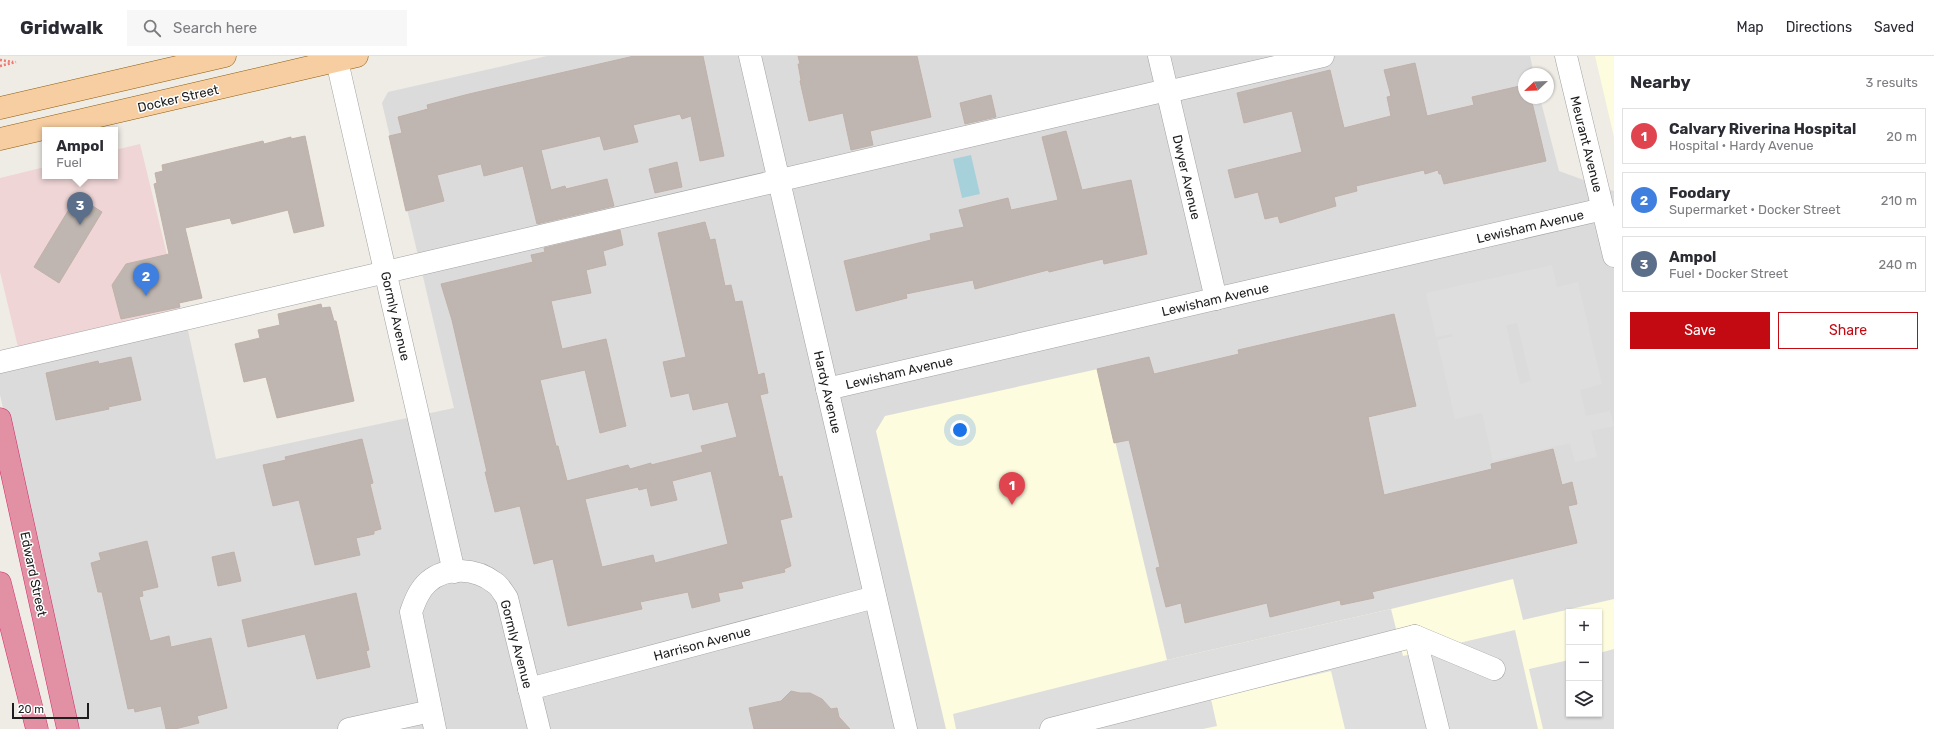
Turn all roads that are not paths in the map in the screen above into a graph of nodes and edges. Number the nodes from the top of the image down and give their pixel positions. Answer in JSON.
{"nodes":[{"id":1,"x":225,"y":56,"type":"edge"},
{"id":2,"x":750,"y":56,"type":"edge"},
{"id":3,"x":1159,"y":56,"type":"edge"},
{"id":4,"x":1323,"y":56,"type":"edge"},
{"id":5,"x":1566,"y":56,"type":"edge"},
{"id":6,"x":347,"y":58,"type":"edge"},
{"id":7,"x":1167,"y":91,"type":"junction"},
{"id":8,"x":0,"y":108,"type":"edge"},
{"id":9,"x":51,"y":127,"type":"edge"},
{"id":10,"x":42,"y":129,"type":"edge"},
{"id":11,"x":0,"y":139,"type":"edge"},
{"id":12,"x":778,"y":180,"type":"junction"},
{"id":13,"x":1603,"y":209,"type":"junction"},
{"id":14,"x":1614,"y":256,"type":"edge"},
{"id":15,"x":386,"y":272,"type":"junction"},
{"id":16,"x":1216,"y":299,"type":"junction"},
{"id":17,"x":0,"y":362,"type":"edge"},
{"id":18,"x":827,"y":389,"type":"junction"},
{"id":19,"x":0,"y":419,"type":"edge"},
{"id":20,"x":454,"y":572,"type":"junction"},
{"id":21,"x":0,"y":583,"type":"edge"},
{"id":22,"x":875,"y":597,"type":"junction"},
{"id":23,"x":1415,"y":636,"type":"junction"},
{"id":24,"x":1494,"y":669,"type":"dead end"},
{"id":25,"x":529,"y":689,"type":"junction"},
{"id":26,"x":433,"y":720,"type":"edge"},
{"id":27,"x":37,"y":729,"type":"edge"},
{"id":28,"x":68,"y":729,"type":"edge"},
{"id":29,"x":349,"y":729,"type":"edge"},
{"id":30,"x":539,"y":729,"type":"edge"},
{"id":31,"x":906,"y":729,"type":"edge"},
{"id":32,"x":1051,"y":729,"type":"edge"},
{"id":33,"x":1438,"y":729,"type":"edge"}],
"edges":[{"from":1,"to":8,"type":"main road"},
{"from":2,"to":12,"type":"street","name":"Hardy Avenue"},
{"from":3,"to":7,"type":"street","name":"Dwyer Avenue"},
{"from":4,"to":7,"type":"street"},
{"from":5,"to":13,"type":"street","name":"Meurant Avenue"},
{"from":6,"to":9,"type":"main road","name":"Docker Street"},
{"from":6,"to":15,"type":"street","name":"Gormly Avenue"},
{"from":7,"to":12,"type":"street"},
{"from":7,"to":16,"type":"street","name":"Dwyer Avenue"},
{"from":10,"to":11,"type":"main road","name":"Docker Street"},
{"from":12,"to":15,"type":"street"},
{"from":12,"to":18,"type":"street","name":"Hardy Avenue"},
{"from":13,"to":14,"type":"street","name":"Meurant Avenue"},
{"from":13,"to":16,"type":"street","name":"Lewisham Avenue"},
{"from":15,"to":17,"type":"street"},
{"from":15,"to":20,"type":"street","name":"Gormly Avenue"},
{"from":16,"to":18,"type":"street","name":"Lewisham Avenue"},
{"from":18,"to":22,"type":"street","name":"Hardy Avenue"},
{"from":19,"to":28,"type":"highway","name":"Edward Street"},
{"from":20,"to":25,"type":"street","name":"Gormly Avenue"},
{"from":20,"to":26,"type":"street","name":"Gormly Avenue"},
{"from":21,"to":27,"type":"highway"},
{"from":22,"to":25,"type":"street","name":"Harrison Avenue"},
{"from":22,"to":31,"type":"street","name":"Hardy Avenue"},
{"from":23,"to":24,"type":"street"},
{"from":23,"to":32,"type":"street"},
{"from":23,"to":33,"type":"street"},
{"from":25,"to":30,"type":"street","name":"Gormly Avenue"},
{"from":26,"to":29,"type":"street"}]}
